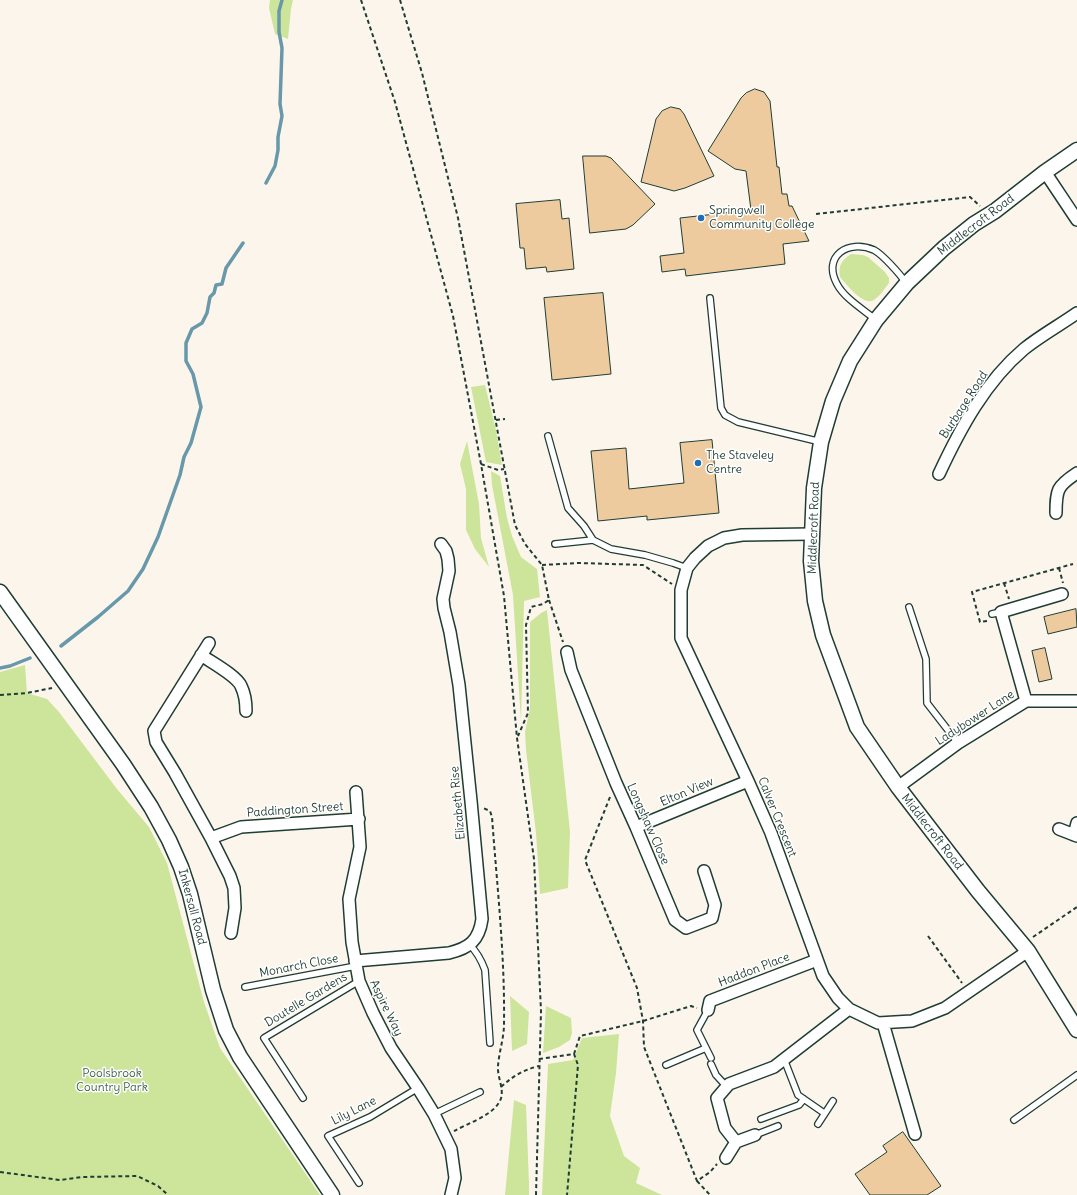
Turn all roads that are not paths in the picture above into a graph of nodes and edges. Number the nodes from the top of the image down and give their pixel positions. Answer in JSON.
{"nodes":[{"id":1,"x":1077,"y":150,"type":"edge"},
{"id":2,"x":1045,"y":172,"type":"junction"},
{"id":3,"x":1077,"y":220,"type":"edge"},
{"id":4,"x":907,"y":283,"type":"junction"},
{"id":5,"x":710,"y":298,"type":"dead end"},
{"id":6,"x":1077,"y":313,"type":"edge"},
{"id":7,"x":876,"y":320,"type":"junction"},
{"id":8,"x":548,"y":436,"type":"dead end"},
{"id":9,"x":821,"y":442,"type":"junction"},
{"id":10,"x":1077,"y":473,"type":"edge"},
{"id":11,"x":939,"y":474,"type":"dead end"},
{"id":12,"x":1056,"y":513,"type":"dead end"},
{"id":13,"x":812,"y":534,"type":"junction"},
{"id":14,"x":593,"y":540,"type":"junction"},
{"id":15,"x":441,"y":544,"type":"dead end"},
{"id":16,"x":556,"y":544,"type":"dead end"},
{"id":17,"x":687,"y":568,"type":"junction"},
{"id":18,"x":0,"y":592,"type":"edge"},
{"id":19,"x":1062,"y":594,"type":"dead end"},
{"id":20,"x":910,"y":607,"type":"dead end"},
{"id":21,"x":209,"y":643,"type":"dead end"},
{"id":22,"x":567,"y":652,"type":"road end"},
{"id":23,"x":201,"y":655,"type":"junction"},
{"id":24,"x":1026,"y":701,"type":"junction"},
{"id":25,"x":1077,"y":701,"type":"edge"},
{"id":26,"x":246,"y":711,"type":"dead end"},
{"id":27,"x":958,"y":743,"type":"junction"},
{"id":28,"x":748,"y":781,"type":"junction"},
{"id":29,"x":898,"y":787,"type":"junction"},
{"id":30,"x":356,"y":792,"type":"dead end"},
{"id":31,"x":359,"y":819,"type":"junction"},
{"id":32,"x":1077,"y":823,"type":"edge"},
{"id":33,"x":636,"y":827,"type":"junction"},
{"id":34,"x":1059,"y":829,"type":"dead end"},
{"id":35,"x":1076,"y":836,"type":"edge"},
{"id":36,"x":211,"y":838,"type":"junction"},
{"id":37,"x":704,"y":871,"type":"dead end"},
{"id":38,"x":232,"y":933,"type":"dead end"},
{"id":39,"x":469,"y":944,"type":"junction"},
{"id":40,"x":1025,"y":948,"type":"junction"},
{"id":41,"x":817,"y":960,"type":"junction"},
{"id":42,"x":356,"y":963,"type":"junction"},
{"id":43,"x":359,"y":981,"type":"junction"},
{"id":44,"x":245,"y":987,"type":"dead end"},
{"id":45,"x":849,"y":1009,"type":"junction"},
{"id":46,"x":708,"y":1010,"type":"joint"},
{"id":47,"x":883,"y":1022,"type":"junction"},
{"id":48,"x":1077,"y":1030,"type":"edge"},
{"id":49,"x":490,"y":1042,"type":"dead end"},
{"id":50,"x":706,"y":1048,"type":"junction"},
{"id":51,"x":784,"y":1059,"type":"junction"},
{"id":52,"x":666,"y":1065,"type":"dead end"},
{"id":53,"x":1077,"y":1075,"type":"edge"},
{"id":54,"x":727,"y":1086,"type":"junction"},
{"id":55,"x":418,"y":1088,"type":"junction"},
{"id":56,"x":480,"y":1092,"type":"dead end"},
{"id":57,"x":303,"y":1098,"type":"dead end"},
{"id":58,"x":804,"y":1099,"type":"junction"},
{"id":59,"x":833,"y":1101,"type":"dead end"},
{"id":60,"x":824,"y":1113,"type":"junction"},
{"id":61,"x":434,"y":1114,"type":"junction"},
{"id":62,"x":761,"y":1119,"type":"dead end"},
{"id":63,"x":1014,"y":1120,"type":"dead end"},
{"id":64,"x":818,"y":1124,"type":"dead end"},
{"id":65,"x":778,"y":1126,"type":"dead end"},
{"id":66,"x":915,"y":1134,"type":"dead end"},
{"id":67,"x":754,"y":1135,"type":"joint"},
{"id":68,"x":736,"y":1142,"type":"junction"},
{"id":69,"x":726,"y":1158,"type":"dead end"},
{"id":70,"x":359,"y":1183,"type":"dead end"},
{"id":71,"x":332,"y":1195,"type":"edge"},
{"id":72,"x":451,"y":1195,"type":"edge"}],
"edges":[{"from":1,"to":2,"type":"street","name":"Middlecroft Road"},
{"from":2,"to":3,"type":"street"},
{"from":2,"to":4,"type":"street","name":"Middlecroft Road"},
{"from":4,"to":7,"type":"street","name":"Middlecroft Road"},
{"from":4,"to":7,"type":"lane"},
{"from":5,"to":9,"type":"lane"},
{"from":6,"to":11,"type":"street","name":"Burbage Road"},
{"from":7,"to":9,"type":"street","name":"Middlecroft Road"},
{"from":8,"to":14,"type":"lane"},
{"from":9,"to":13,"type":"street","name":"Middlecroft Road"},
{"from":10,"to":12,"type":"street"},
{"from":13,"to":17,"type":"street","name":"Calver Crescent"},
{"from":13,"to":29,"type":"street","name":"Middlecroft Road"},
{"from":14,"to":16,"type":"lane"},
{"from":14,"to":17,"type":"lane"},
{"from":15,"to":39,"type":"street","name":"Elizabeth Rise"},
{"from":17,"to":28,"type":"street","name":"Calver Crescent"},
{"from":18,"to":71,"type":"street","name":"Inkersall Road"},
{"from":19,"to":24,"type":"street"},
{"from":20,"to":27,"type":"lane"},
{"from":21,"to":23,"type":"street"},
{"from":22,"to":33,"type":"street","name":"Longshaw Close"},
{"from":23,"to":26,"type":"street"},
{"from":23,"to":36,"type":"street"},
{"from":24,"to":25,"type":"street","name":"Ladybower Lane"},
{"from":24,"to":27,"type":"street","name":"Ladybower Lane"},
{"from":27,"to":29,"type":"street","name":"Ladybower Lane"},
{"from":28,"to":33,"type":"street","name":"Elton View"},
{"from":28,"to":41,"type":"street","name":"Calver Crescent"},
{"from":29,"to":40,"type":"street","name":"Middlecroft Road"},
{"from":30,"to":31,"type":"street","name":"Aspire Way"},
{"from":31,"to":36,"type":"street","name":"Paddington Street"},
{"from":31,"to":42,"type":"street","name":"Aspire Way"},
{"from":32,"to":35,"type":"street"},
{"from":33,"to":37,"type":"street","name":"Longshaw Close"},
{"from":34,"to":35,"type":"street"},
{"from":36,"to":38,"type":"street"},
{"from":39,"to":42,"type":"street"},
{"from":39,"to":49,"type":"lane"},
{"from":40,"to":47,"type":"street","name":"Calver Crescent"},
{"from":40,"to":48,"type":"street","name":"Middlecroft Road"},
{"from":41,"to":45,"type":"street","name":"Calver Crescent"},
{"from":41,"to":46,"type":"street","name":"Haddon Place"},
{"from":42,"to":43,"type":"street","name":"Aspire Way"},
{"from":42,"to":44,"type":"lane","name":"Monarch Close"},
{"from":43,"to":55,"type":"street","name":"Aspire Way"},
{"from":43,"to":57,"type":"lane","name":"Doutelle Gardens"},
{"from":45,"to":47,"type":"street","name":"Calver Crescent"},
{"from":45,"to":51,"type":"street"},
{"from":46,"to":50,"type":"lane"},
{"from":47,"to":66,"type":"street"},
{"from":50,"to":52,"type":"lane"},
{"from":50,"to":54,"type":"lane"},
{"from":51,"to":54,"type":"street"},
{"from":51,"to":58,"type":"lane"},
{"from":53,"to":63,"type":"lane"},
{"from":54,"to":68,"type":"street"},
{"from":55,"to":61,"type":"street","name":"Aspire Way"},
{"from":55,"to":70,"type":"lane","name":"Lily Lane"},
{"from":56,"to":61,"type":"lane"},
{"from":58,"to":60,"type":"lane"},
{"from":58,"to":62,"type":"lane"},
{"from":59,"to":60,"type":"lane"},
{"from":60,"to":64,"type":"lane"},
{"from":61,"to":72,"type":"street","name":"Aspire Way"},
{"from":65,"to":67,"type":"lane"},
{"from":67,"to":68,"type":"street"},
{"from":68,"to":69,"type":"street"}]}
